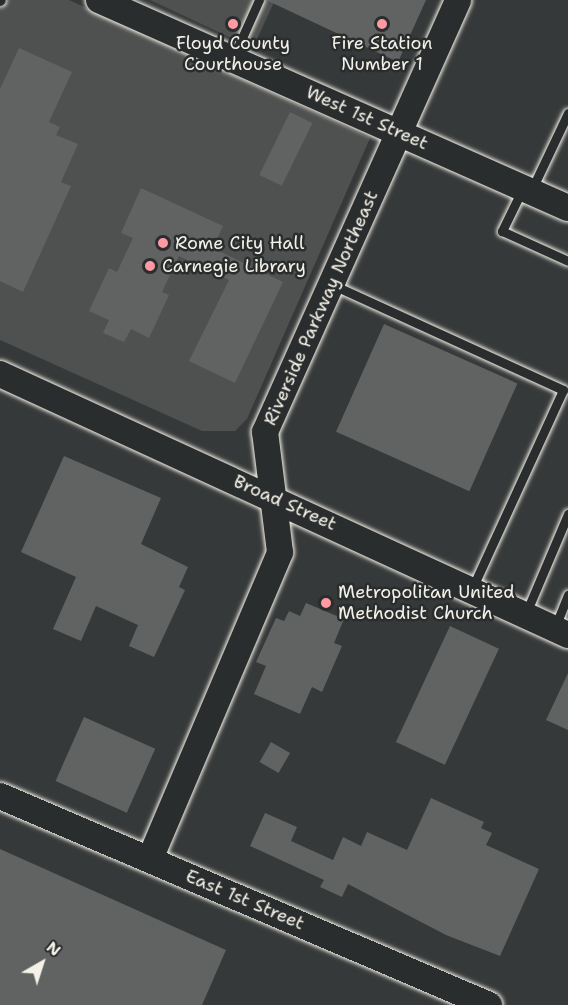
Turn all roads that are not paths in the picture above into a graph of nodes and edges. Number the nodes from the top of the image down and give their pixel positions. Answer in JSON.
{"nodes":[{"id":1,"x":99,"y":0,"type":"edge"},
{"id":2,"x":259,"y":0,"type":"edge"},
{"id":3,"x":458,"y":0,"type":"edge"},
{"id":4,"x":233,"y":59,"type":"junction"},
{"id":5,"x":568,"y":113,"type":"edge"},
{"id":6,"x":399,"y":132,"type":"junction"},
{"id":7,"x":527,"y":189,"type":"junction"},
{"id":8,"x":568,"y":208,"type":"edge"},
{"id":9,"x":568,"y":261,"type":"edge"},
{"id":10,"x":331,"y":284,"type":"junction"},
{"id":11,"x":0,"y":374,"type":"edge"},
{"id":12,"x":568,"y":380,"type":"edge"},
{"id":13,"x":563,"y":390,"type":"junction"},
{"id":14,"x":276,"y":499,"type":"junction"},
{"id":15,"x":568,"y":514,"type":"edge"},
{"id":16,"x":472,"y":589,"type":"junction"},
{"id":17,"x":568,"y":594,"type":"edge"},
{"id":18,"x":525,"y":615,"type":"junction"},
{"id":19,"x":561,"y":632,"type":"edge"},
{"id":20,"x":0,"y":796,"type":"edge"},
{"id":21,"x":150,"y":859,"type":"junction"},
{"id":22,"x":474,"y":1002,"type":"edge"}],
"edges":[{"from":1,"to":4,"type":"street","name":"West 1st Street"},
{"from":2,"to":4,"type":"lane"},
{"from":3,"to":6,"type":"street","name":"Riverside Parkway Northeast"},
{"from":4,"to":6,"type":"street","name":"West 1st Street"},
{"from":5,"to":7,"type":"lane"},
{"from":6,"to":7,"type":"street","name":"West 1st Street"},
{"from":6,"to":10,"type":"street","name":"Riverside Parkway Northeast"},
{"from":7,"to":8,"type":"street","name":"West 1st Street"},
{"from":7,"to":9,"type":"lane"},
{"from":10,"to":13,"type":"lane"},
{"from":10,"to":14,"type":"street","name":"Riverside Parkway Northeast"},
{"from":11,"to":14,"type":"street","name":"Broad Street"},
{"from":12,"to":13,"type":"lane"},
{"from":13,"to":16,"type":"lane"},
{"from":14,"to":16,"type":"street","name":"Broad Street"},
{"from":14,"to":21,"type":"street","name":"Riverside Parkway Northeast"},
{"from":15,"to":18,"type":"lane"},
{"from":16,"to":18,"type":"street","name":"Broad Street"},
{"from":17,"to":19,"type":"lane"},
{"from":18,"to":19,"type":"street","name":"Broad Street"},
{"from":20,"to":21,"type":"street","name":"East 1st Street"},
{"from":21,"to":22,"type":"street","name":"East 1st Street"}]}
